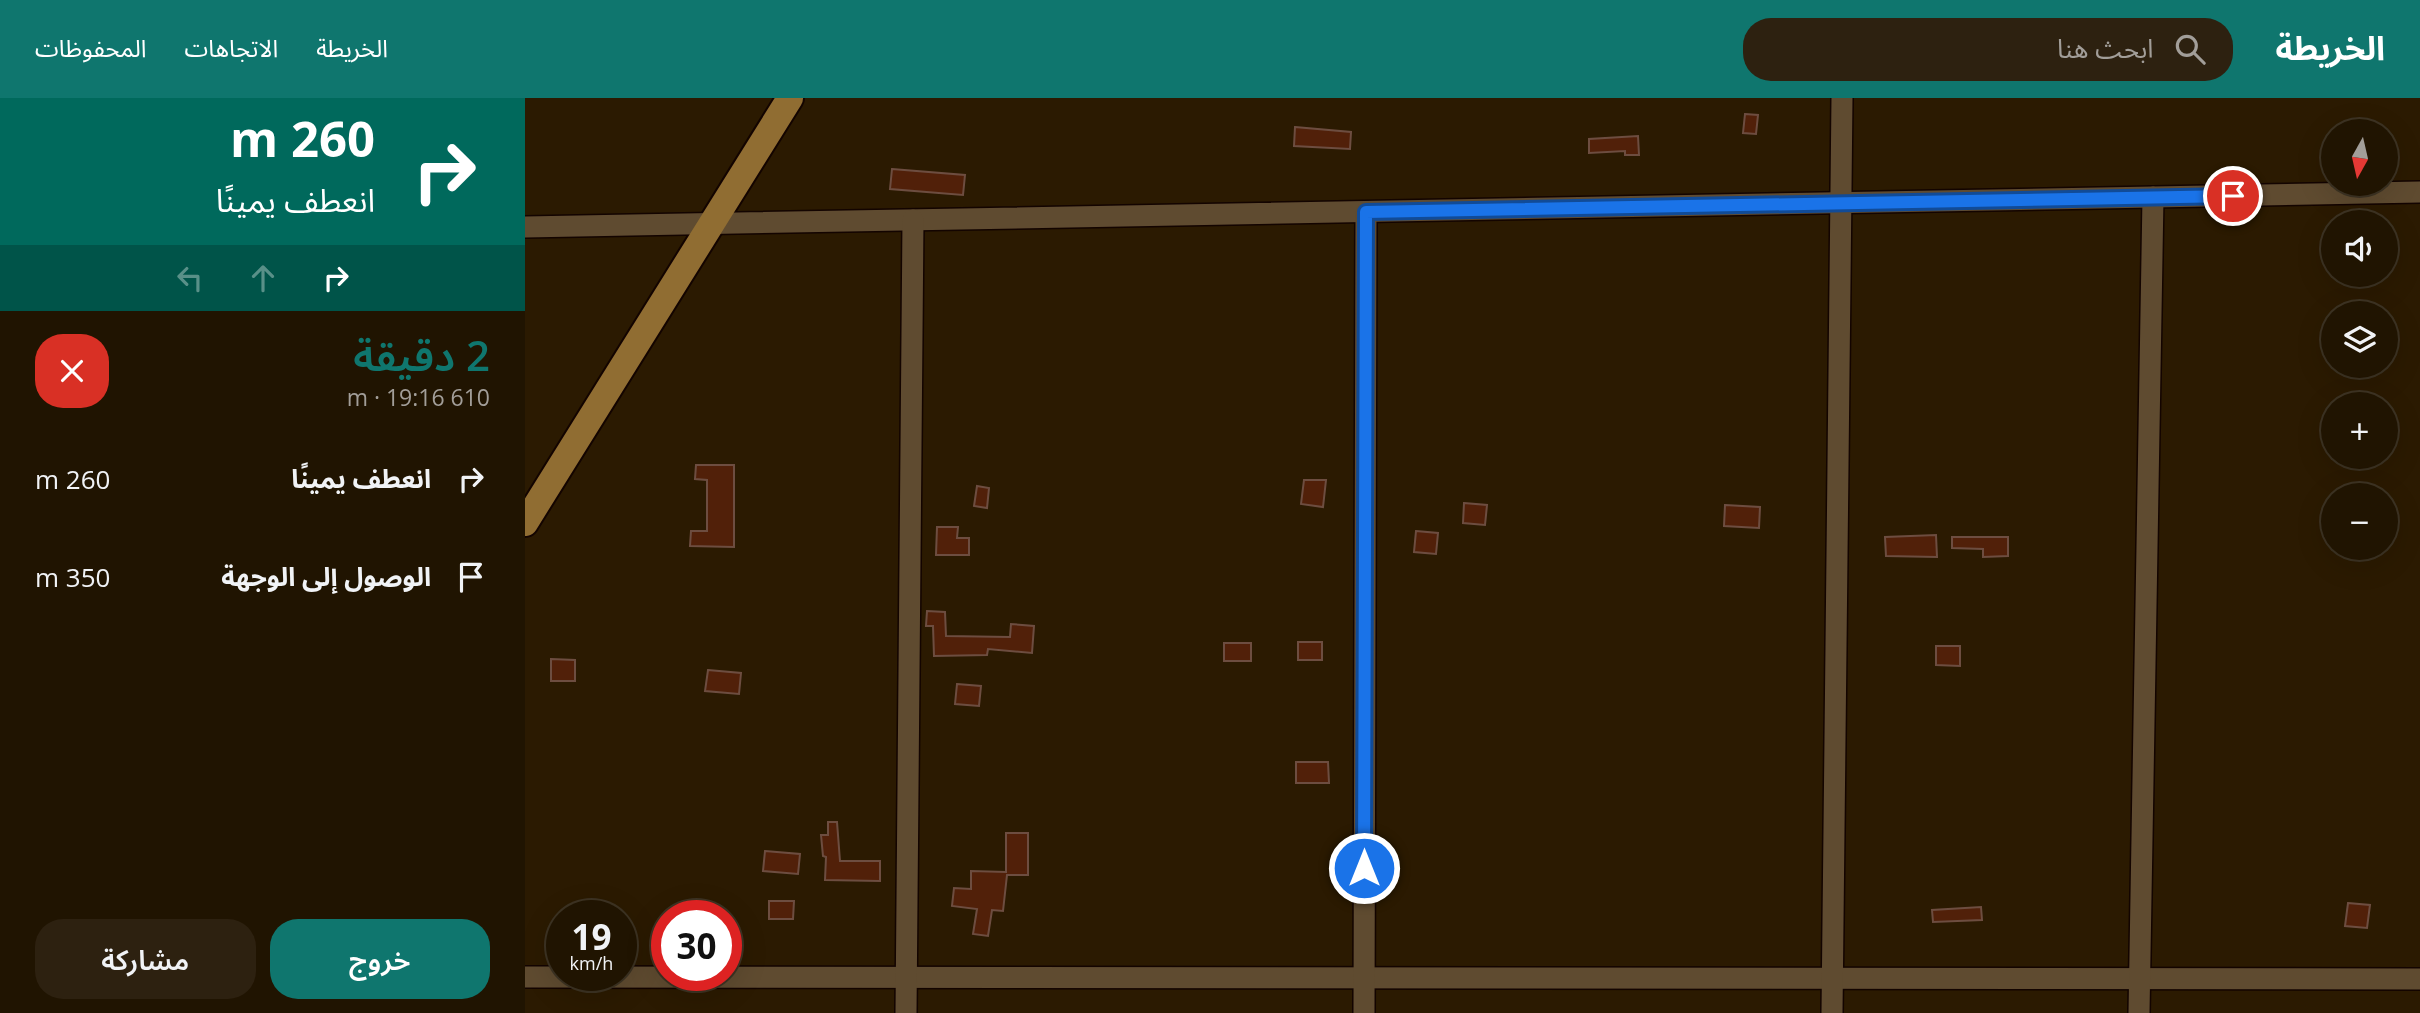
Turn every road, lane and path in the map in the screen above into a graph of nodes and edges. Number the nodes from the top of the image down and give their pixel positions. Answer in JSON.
{"nodes":[{"id":1,"x":790,"y":98,"type":"edge"},
{"id":2,"x":1842,"y":98,"type":"edge"},
{"id":3,"x":2420,"y":192,"type":"edge"},
{"id":4,"x":2153,"y":197,"type":"junction"},
{"id":5,"x":1841,"y":203,"type":"junction"},
{"id":6,"x":1366,"y":212,"type":"junction"},
{"id":7,"x":913,"y":220,"type":"junction"},
{"id":8,"x":712,"y":223,"type":"junction"},
{"id":9,"x":525,"y":227,"type":"edge"},
{"id":10,"x":525,"y":523,"type":"edge"},
{"id":11,"x":525,"y":977,"type":"edge"},
{"id":12,"x":906,"y":977,"type":"junction"},
{"id":13,"x":1364,"y":978,"type":"junction"},
{"id":14,"x":1832,"y":979,"type":"junction"},
{"id":15,"x":2139,"y":979,"type":"junction"},
{"id":16,"x":2420,"y":979,"type":"edge"},
{"id":17,"x":906,"y":1013,"type":"edge"},
{"id":18,"x":1364,"y":1013,"type":"edge"},
{"id":19,"x":1832,"y":1013,"type":"edge"},
{"id":20,"x":2139,"y":1013,"type":"edge"}],
"edges":[{"from":1,"to":8,"type":"main road"},
{"from":2,"to":5,"type":"street"},
{"from":3,"to":4,"type":"street"},
{"from":4,"to":5,"type":"street"},
{"from":4,"to":15,"type":"street"},
{"from":5,"to":6,"type":"street"},
{"from":5,"to":14,"type":"street"},
{"from":6,"to":7,"type":"street"},
{"from":6,"to":13,"type":"street"},
{"from":7,"to":8,"type":"street"},
{"from":7,"to":12,"type":"street"},
{"from":8,"to":9,"type":"street"},
{"from":8,"to":10,"type":"main road"},
{"from":11,"to":12,"type":"street"},
{"from":12,"to":13,"type":"street"},
{"from":12,"to":17,"type":"street"},
{"from":13,"to":14,"type":"street"},
{"from":13,"to":18,"type":"street"},
{"from":14,"to":15,"type":"street"},
{"from":14,"to":19,"type":"street"},
{"from":15,"to":16,"type":"street"},
{"from":15,"to":20,"type":"street"}]}
